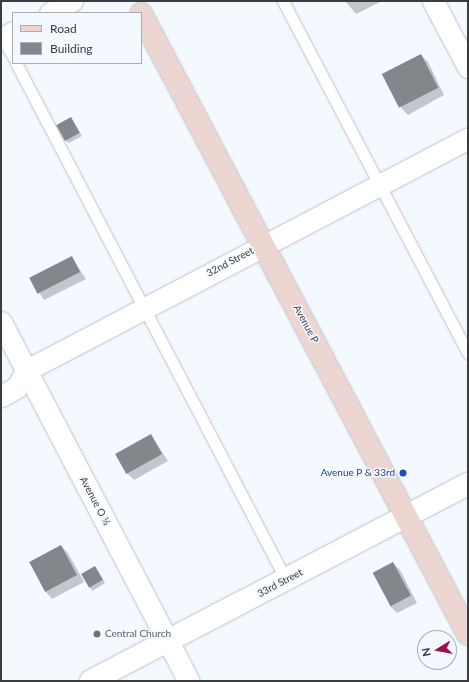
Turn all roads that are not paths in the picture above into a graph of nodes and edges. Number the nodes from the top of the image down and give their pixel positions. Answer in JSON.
{"nodes":[{"id":1,"x":72,"y":1,"type":"edge"},
{"id":2,"x":134,"y":1,"type":"edge"},
{"id":3,"x":283,"y":1,"type":"edge"},
{"id":4,"x":433,"y":1,"type":"edge"},
{"id":5,"x":52,"y":12,"type":"edge"},
{"id":6,"x":140,"y":12,"type":"edge"},
{"id":7,"x":142,"y":15,"type":"edge"},
{"id":8,"x":4,"y":36,"type":"edge"},
{"id":9,"x":12,"y":55,"type":"edge"},
{"id":10,"x":17,"y":64,"type":"edge"},
{"id":11,"x":468,"y":67,"type":"edge"},
{"id":12,"x":468,"y":138,"type":"edge"},
{"id":13,"x":379,"y":184,"type":"junction"},
{"id":14,"x":263,"y":244,"type":"junction"},
{"id":15,"x":143,"y":308,"type":"junction"},
{"id":16,"x":1,"y":322,"type":"edge"},
{"id":17,"x":468,"y":353,"type":"edge"},
{"id":18,"x":27,"y":370,"type":"junction"},
{"id":19,"x":1,"y":396,"type":"edge"},
{"id":20,"x":468,"y":484,"type":"edge"},
{"id":21,"x":408,"y":516,"type":"junction"},
{"id":22,"x":286,"y":580,"type":"junction"},
{"id":23,"x":468,"y":634,"type":"edge"},
{"id":24,"x":168,"y":641,"type":"junction"},
{"id":25,"x":91,"y":681,"type":"edge"},
{"id":26,"x":189,"y":681,"type":"edge"}],
"edges":[{"from":1,"to":5,"type":"street"},
{"from":2,"to":6,"type":"main road","name":"Avenue P"},
{"from":3,"to":13,"type":"lane"},
{"from":4,"to":11,"type":"street"},
{"from":7,"to":14,"type":"main road","name":"Avenue P"},
{"from":8,"to":9,"type":"lane"},
{"from":10,"to":15,"type":"lane"},
{"from":12,"to":13,"type":"street","name":"32nd Street"},
{"from":13,"to":14,"type":"street","name":"32nd Street"},
{"from":13,"to":17,"type":"lane"},
{"from":14,"to":15,"type":"street","name":"32nd Street"},
{"from":14,"to":21,"type":"main road","name":"Avenue P"},
{"from":15,"to":18,"type":"street","name":"32nd Street"},
{"from":15,"to":22,"type":"lane"},
{"from":16,"to":18,"type":"street","name":"Avenue O ½"},
{"from":18,"to":19,"type":"street","name":"32nd Street"},
{"from":18,"to":24,"type":"street","name":"Avenue O ½"},
{"from":20,"to":21,"type":"street","name":"33rd Street"},
{"from":21,"to":22,"type":"street","name":"33rd Street"},
{"from":21,"to":23,"type":"main road","name":"Avenue P"},
{"from":22,"to":24,"type":"street","name":"33rd Street"},
{"from":24,"to":25,"type":"street","name":"33rd Street"},
{"from":24,"to":26,"type":"street","name":"Avenue O ½"}]}
